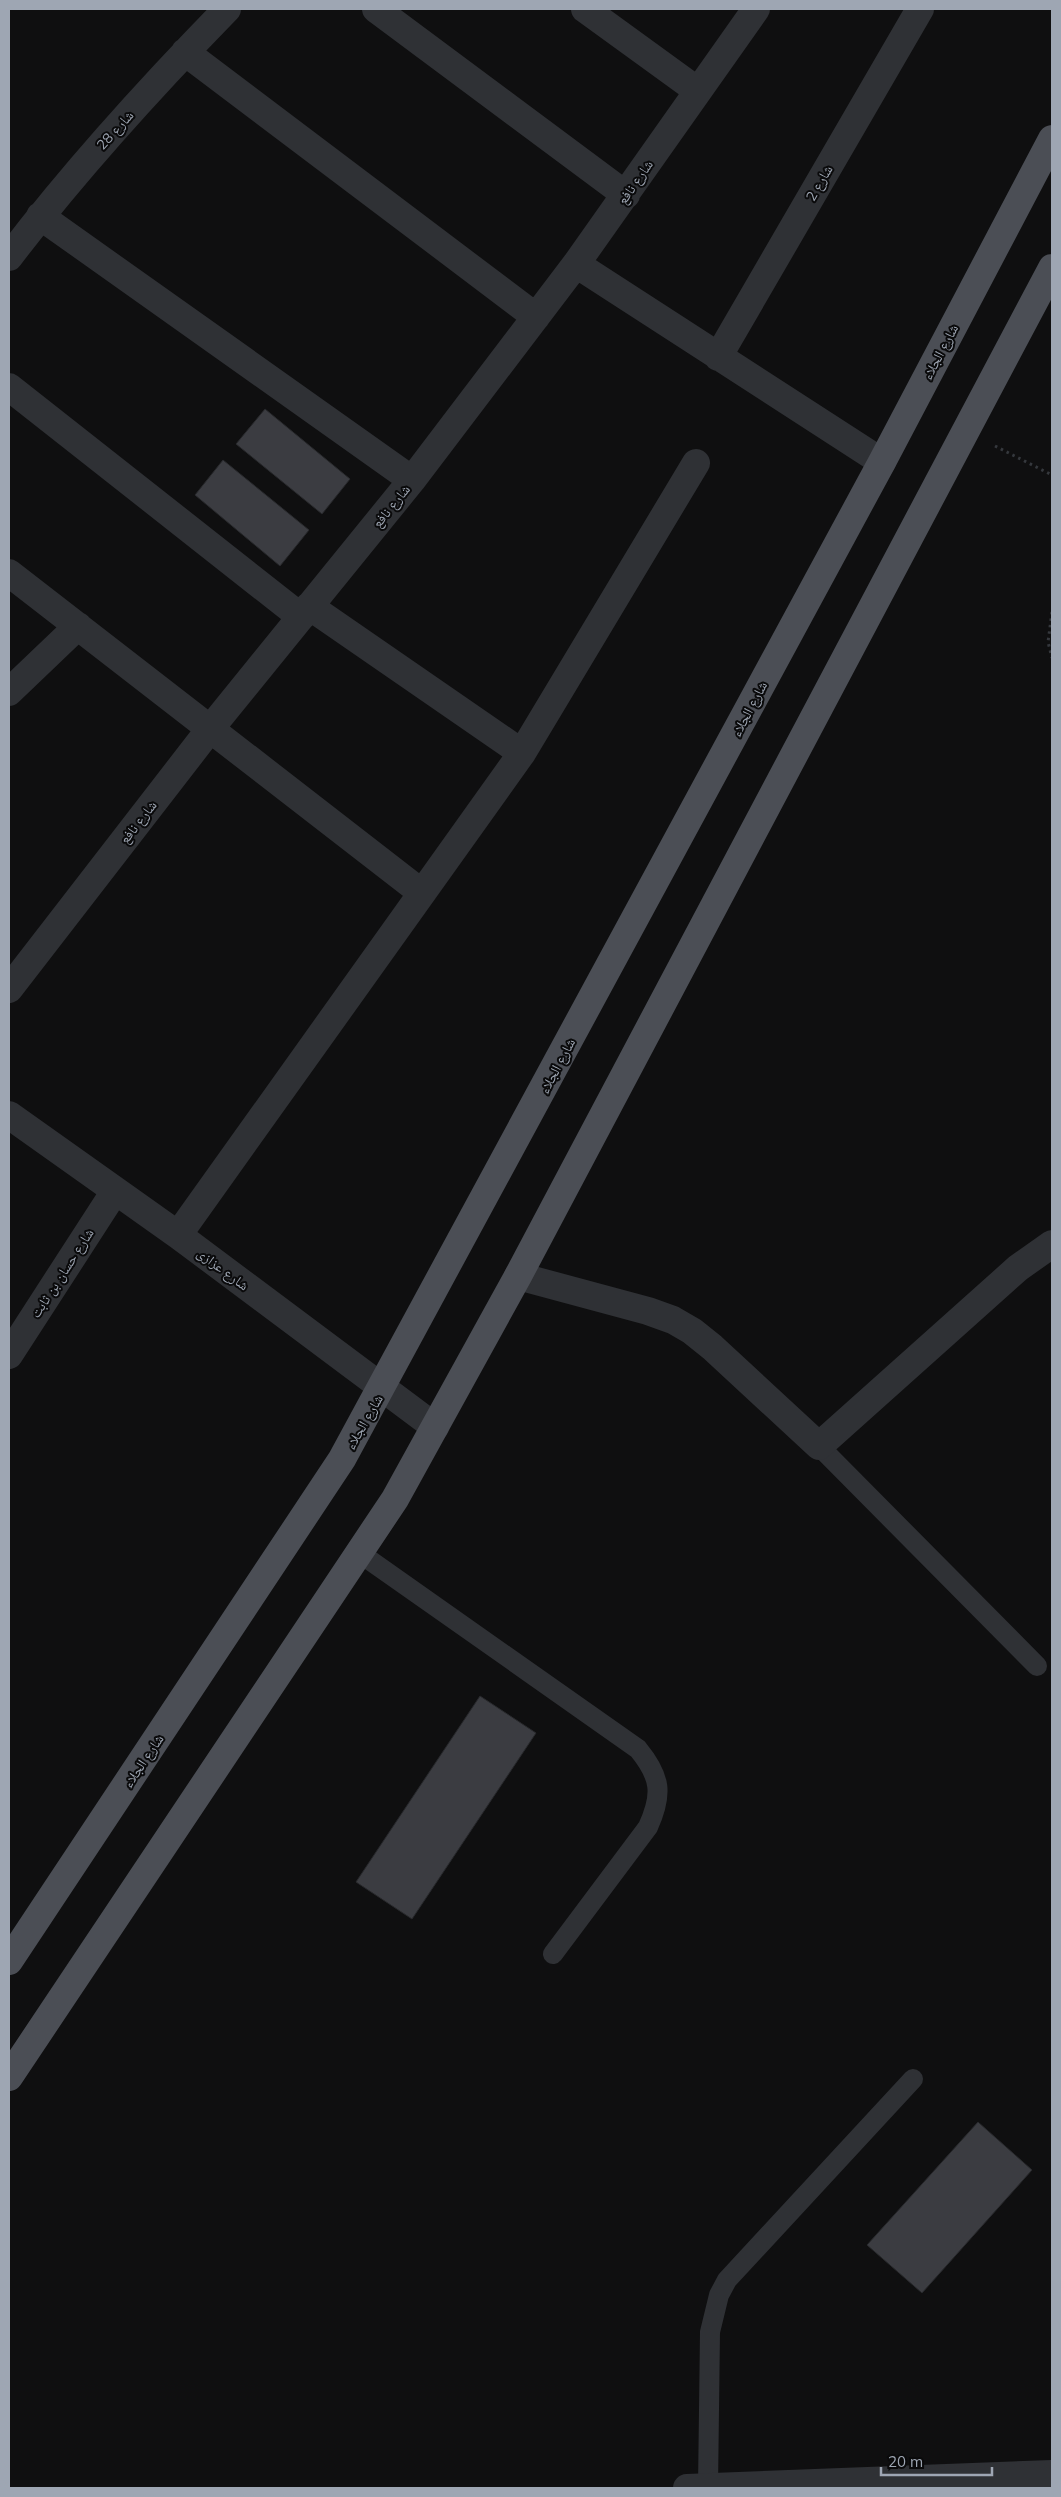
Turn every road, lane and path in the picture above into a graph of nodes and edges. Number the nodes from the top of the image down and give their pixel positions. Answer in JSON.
{"nodes":[{"id":1,"x":227,"y":9,"type":"edge"},
{"id":2,"x":376,"y":9,"type":"edge"},
{"id":3,"x":585,"y":9,"type":"edge"},
{"id":4,"x":756,"y":9,"type":"edge"},
{"id":5,"x":920,"y":9,"type":"edge"},
{"id":6,"x":185,"y":52,"type":"junction"},
{"id":7,"x":698,"y":91,"type":"junction"},
{"id":8,"x":1052,"y":139,"type":"edge"},
{"id":9,"x":626,"y":195,"type":"junction"},
{"id":10,"x":40,"y":216,"type":"junction"},
{"id":11,"x":9,"y":257,"type":"edge"},
{"id":12,"x":576,"y":264,"type":"junction"},
{"id":13,"x":1052,"y":268,"type":"edge"},
{"id":14,"x":536,"y":317,"type":"junction"},
{"id":15,"x":718,"y":356,"type":"junction"},
{"id":16,"x":9,"y":387,"type":"edge"},
{"id":17,"x":966,"y":431,"type":"junction"},
{"id":18,"x":882,"y":462,"type":"junction"},
{"id":19,"x":696,"y":463,"type":"dead end"},
{"id":20,"x":1052,"y":475,"type":"edge"},
{"id":21,"x":412,"y":480,"type":"junction"},
{"id":22,"x":9,"y":573,"type":"edge"},
{"id":23,"x":305,"y":612,"type":"junction"},
{"id":24,"x":1052,"y":612,"type":"edge"},
{"id":25,"x":78,"y":626,"type":"junction"},
{"id":26,"x":1052,"y":658,"type":"edge"},
{"id":27,"x":9,"y":692,"type":"edge"},
{"id":28,"x":210,"y":729,"type":"junction"},
{"id":29,"x":522,"y":753,"type":"junction"},
{"id":30,"x":422,"y":893,"type":"junction"},
{"id":31,"x":9,"y":989,"type":"edge"},
{"id":32,"x":9,"y":1115,"type":"edge"},
{"id":33,"x":115,"y":1190,"type":"junction"},
{"id":34,"x":178,"y":1235,"type":"junction"},
{"id":35,"x":1052,"y":1244,"type":"edge"},
{"id":36,"x":518,"y":1276,"type":"junction"},
{"id":37,"x":9,"y":1355,"type":"edge"},
{"id":38,"x":383,"y":1388,"type":"junction"},
{"id":39,"x":435,"y":1427,"type":"junction"},
{"id":40,"x":819,"y":1446,"type":"junction"},
{"id":41,"x":361,"y":1554,"type":"junction"},
{"id":42,"x":1037,"y":1666,"type":"dead end"},
{"id":43,"x":13,"y":1945,"type":"edge"},
{"id":44,"x":553,"y":1954,"type":"dead end"},
{"id":45,"x":9,"y":2077,"type":"edge"},
{"id":46,"x":914,"y":2079,"type":"dead end"},
{"id":47,"x":1052,"y":2474,"type":"edge"},
{"id":48,"x":858,"y":2485,"type":"edge"},
{"id":49,"x":698,"y":2488,"type":"edge"}],
"edges":[{"from":1,"to":6,"type":"street","name":"شارع 28"},
{"from":2,"to":9,"type":"street"},
{"from":3,"to":7,"type":"street"},
{"from":4,"to":7,"type":"street","name":"شارع نافع"},
{"from":5,"to":15,"type":"street","name":"شارع 2"},
{"from":6,"to":10,"type":"street","name":"شارع 28"},
{"from":6,"to":14,"type":"street"},
{"from":7,"to":9,"type":"street","name":"شارع نافع"},
{"from":8,"to":18,"type":"main road","name":"شارع الجلاء"},
{"from":9,"to":12,"type":"street","name":"شارع نافع"},
{"from":10,"to":11,"type":"street","name":"شارع 28"},
{"from":10,"to":21,"type":"street"},
{"from":12,"to":14,"type":"street","name":"شارع نافع"},
{"from":12,"to":15,"type":"street"},
{"from":13,"to":17,"type":"main road"},
{"from":14,"to":21,"type":"street","name":"شارع نافع"},
{"from":15,"to":18,"type":"street"},
{"from":16,"to":23,"type":"street"},
{"from":17,"to":20,"type":"path"},
{"from":17,"to":36,"type":"main road"},
{"from":18,"to":38,"type":"main road","name":"شارع الجلاء"},
{"from":19,"to":29,"type":"street"},
{"from":21,"to":23,"type":"street","name":"شارع نافع"},
{"from":22,"to":25,"type":"street"},
{"from":23,"to":28,"type":"street","name":"شارع نافع"},
{"from":23,"to":29,"type":"street"},
{"from":24,"to":26,"type":"path"},
{"from":25,"to":27,"type":"street"},
{"from":25,"to":28,"type":"street"},
{"from":28,"to":30,"type":"street"},
{"from":28,"to":31,"type":"street","name":"شارع نافع"},
{"from":29,"to":30,"type":"street"},
{"from":30,"to":34,"type":"street"},
{"from":32,"to":33,"type":"street","name":"شارع عزازى"},
{"from":33,"to":34,"type":"street","name":"شارع عزازى"},
{"from":33,"to":37,"type":"street","name":"شارع حسان بن ثابت"},
{"from":34,"to":38,"type":"street","name":"شارع عزازى"},
{"from":35,"to":40,"type":"street"},
{"from":36,"to":39,"type":"main road"},
{"from":36,"to":40,"type":"street"},
{"from":38,"to":39,"type":"street","name":"شارع عزازى"},
{"from":38,"to":43,"type":"main road","name":"شارع الجلاء"},
{"from":39,"to":41,"type":"main road"},
{"from":40,"to":42,"type":"lane"},
{"from":41,"to":44,"type":"lane"},
{"from":41,"to":45,"type":"main road"},
{"from":46,"to":49,"type":"lane"},
{"from":47,"to":48,"type":"street"},
{"from":48,"to":49,"type":"street"}]}
